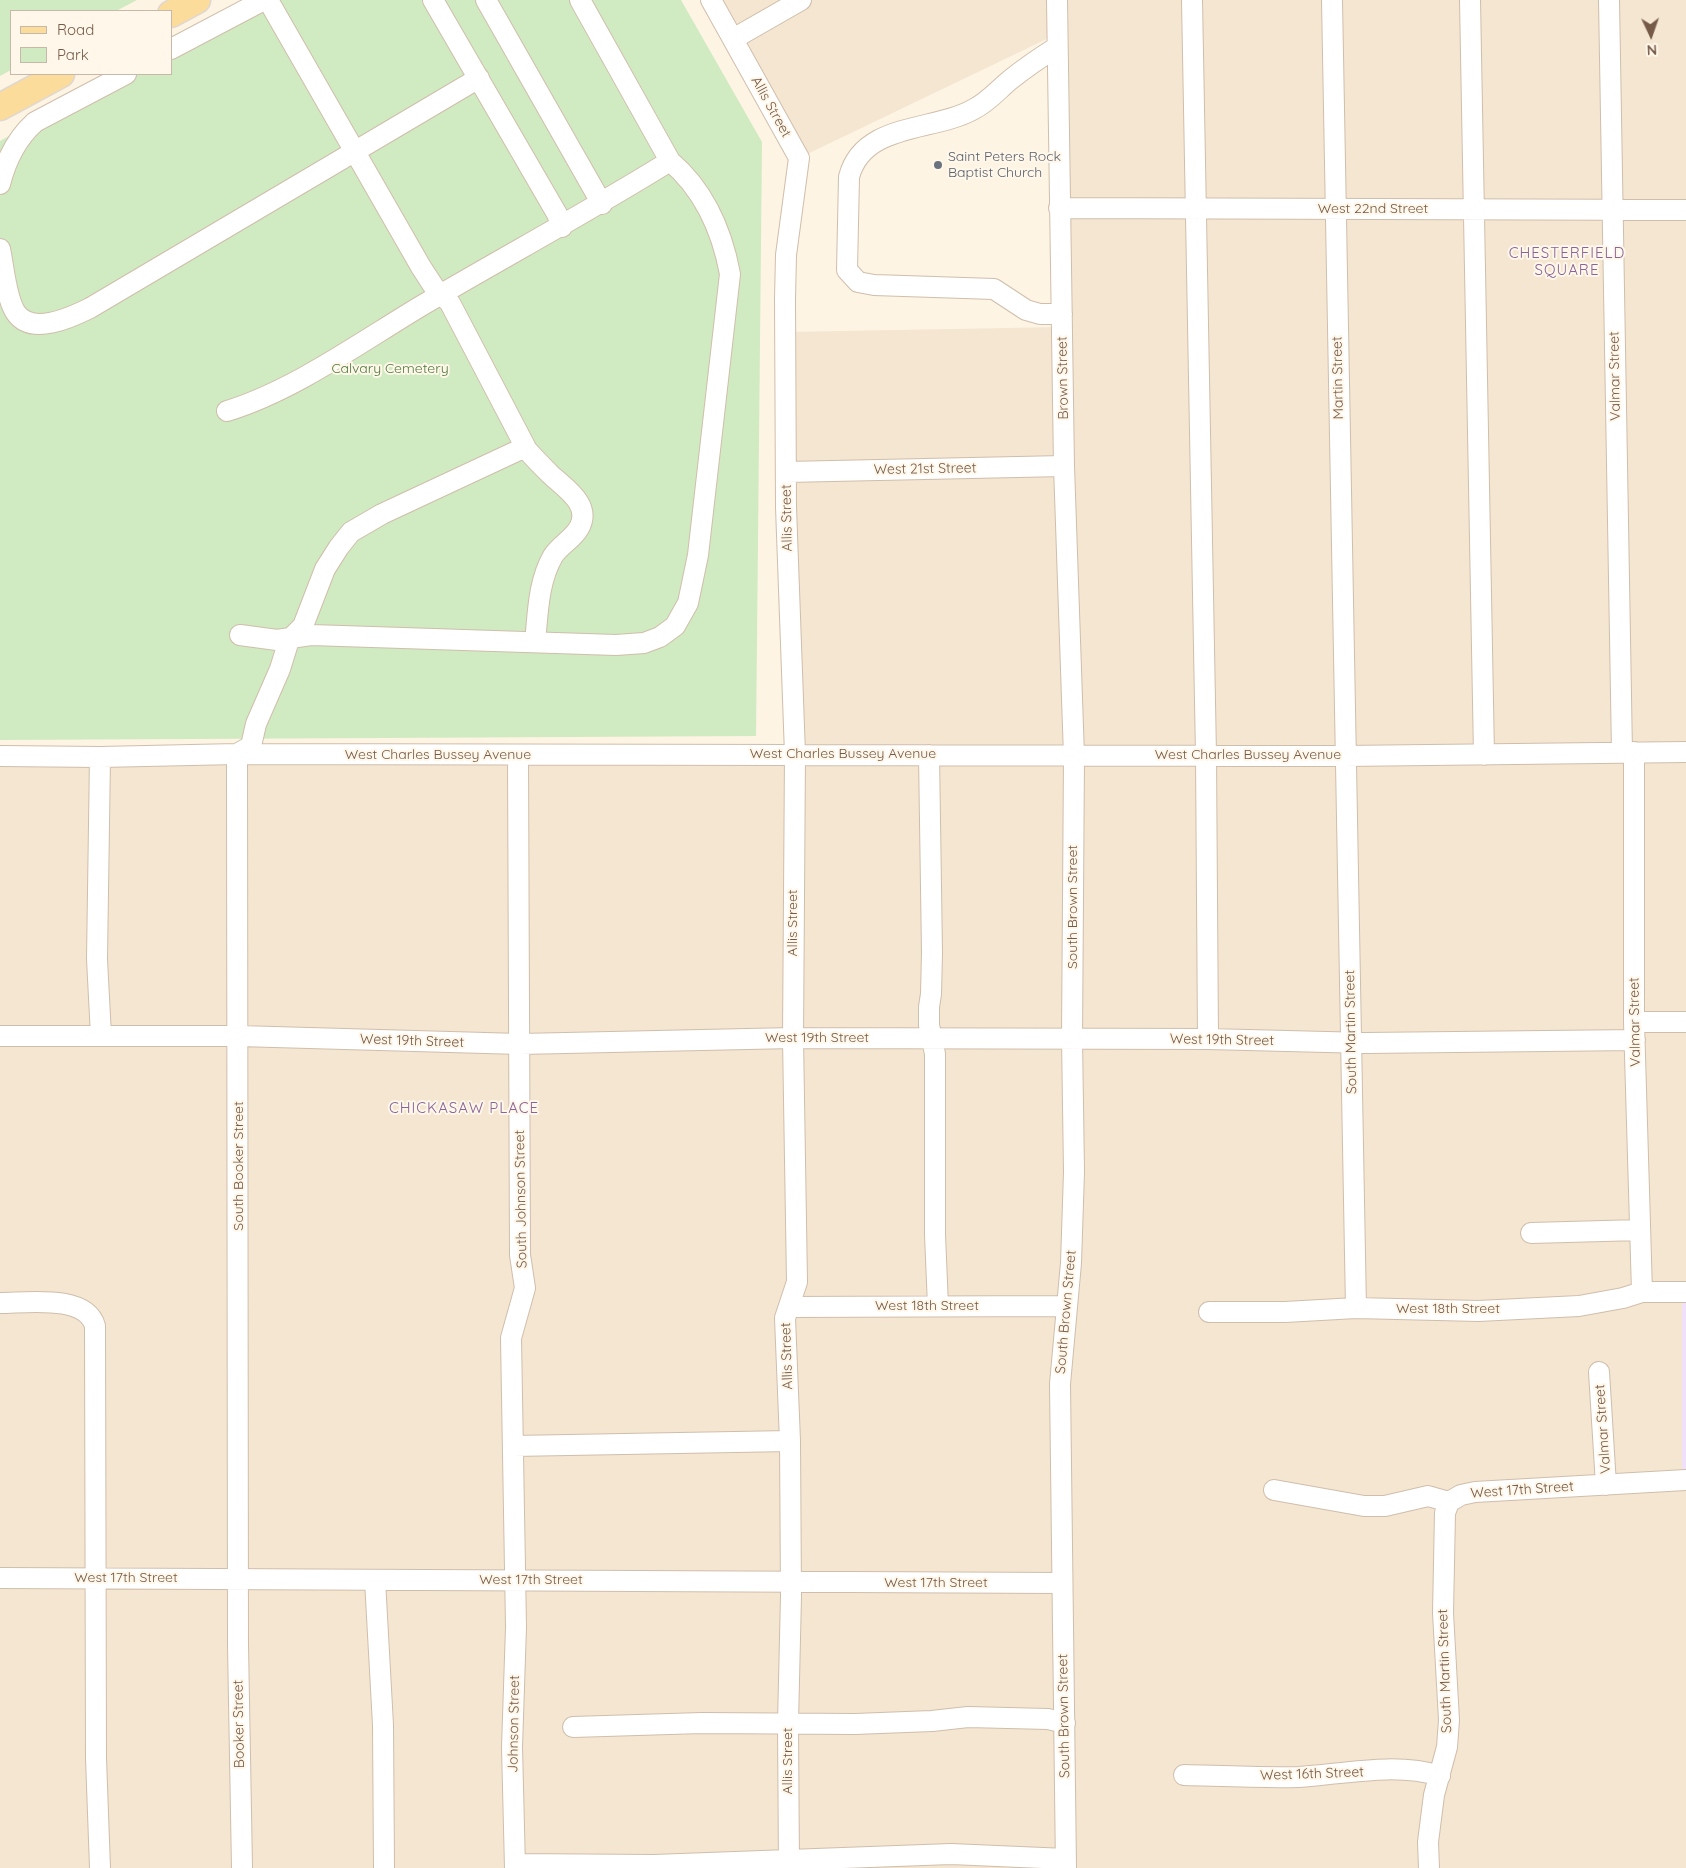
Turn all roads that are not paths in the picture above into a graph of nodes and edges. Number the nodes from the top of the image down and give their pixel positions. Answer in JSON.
{"nodes":[{"id":1,"x":197,"y":0,"type":"edge"},
{"id":2,"x":264,"y":0,"type":"edge"},
{"id":3,"x":268,"y":0,"type":"edge"},
{"id":4,"x":433,"y":0,"type":"edge"},
{"id":5,"x":486,"y":0,"type":"edge"},
{"id":6,"x":580,"y":0,"type":"edge"},
{"id":7,"x":711,"y":0,"type":"edge"},
{"id":8,"x":801,"y":0,"type":"edge"},
{"id":9,"x":1057,"y":0,"type":"edge"},
{"id":10,"x":1192,"y":0,"type":"edge"},
{"id":11,"x":1332,"y":0,"type":"edge"},
{"id":12,"x":1470,"y":0,"type":"edge"},
{"id":13,"x":1609,"y":0,"type":"edge"},
{"id":14,"x":172,"y":13,"type":"edge"},
{"id":15,"x":733,"y":39,"type":"junction"},
{"id":16,"x":1057,"y":47,"type":"junction"},
{"id":17,"x":172,"y":48,"type":"edge"},
{"id":18,"x":59,"y":75,"type":"edge"},
{"id":19,"x":124,"y":75,"type":"edge"},
{"id":20,"x":479,"y":78,"type":"junction"},
{"id":21,"x":0,"y":107,"type":"edge"},
{"id":22,"x":355,"y":151,"type":"junction"},
{"id":23,"x":670,"y":161,"type":"junction"},
{"id":24,"x":0,"y":180,"type":"edge"},
{"id":25,"x":602,"y":204,"type":"junction"},
{"id":26,"x":1059,"y":208,"type":"junction"},
{"id":27,"x":1195,"y":208,"type":"junction"},
{"id":28,"x":1335,"y":209,"type":"junction"},
{"id":29,"x":1474,"y":209,"type":"junction"},
{"id":30,"x":1612,"y":210,"type":"junction"},
{"id":31,"x":1686,"y":210,"type":"edge"},
{"id":32,"x":562,"y":227,"type":"junction"},
{"id":33,"x":0,"y":250,"type":"edge"},
{"id":34,"x":441,"y":295,"type":"junction"},
{"id":35,"x":1062,"y":314,"type":"junction"},
{"id":36,"x":227,"y":411,"type":"dead end"},
{"id":37,"x":527,"y":450,"type":"junction"},
{"id":38,"x":1064,"y":466,"type":"junction"},
{"id":39,"x":786,"y":472,"type":"junction"},
{"id":40,"x":240,"y":635,"type":"dead end"},
{"id":41,"x":289,"y":640,"type":"junction"},
{"id":42,"x":535,"y":642,"type":"junction"},
{"id":43,"x":1628,"y":752,"type":"junction"},
{"id":44,"x":1686,"y":752,"type":"edge"},
{"id":45,"x":237,"y":754,"type":"junction"},
{"id":46,"x":795,"y":754,"type":"junction"},
{"id":47,"x":929,"y":755,"type":"junction"},
{"id":48,"x":1206,"y":755,"type":"junction"},
{"id":49,"x":1484,"y":755,"type":"junction"},
{"id":50,"x":0,"y":756,"type":"edge"},
{"id":51,"x":518,"y":756,"type":"junction"},
{"id":52,"x":1074,"y":756,"type":"junction"},
{"id":53,"x":1344,"y":756,"type":"junction"},
{"id":54,"x":100,"y":757,"type":"junction"},
{"id":55,"x":1686,"y":1022,"type":"edge"},
{"id":56,"x":1634,"y":1031,"type":"junction"},
{"id":57,"x":0,"y":1036,"type":"edge"},
{"id":58,"x":101,"y":1036,"type":"junction"},
{"id":59,"x":239,"y":1036,"type":"junction"},
{"id":60,"x":792,"y":1038,"type":"junction"},
{"id":61,"x":932,"y":1038,"type":"junction"},
{"id":62,"x":1072,"y":1038,"type":"junction"},
{"id":63,"x":1208,"y":1039,"type":"junction"},
{"id":64,"x":1352,"y":1043,"type":"junction"},
{"id":65,"x":520,"y":1044,"type":"junction"},
{"id":66,"x":1640,"y":1230,"type":"junction"},
{"id":67,"x":1531,"y":1233,"type":"dead end"},
{"id":68,"x":1642,"y":1292,"type":"junction"},
{"id":69,"x":1686,"y":1292,"type":"edge"},
{"id":70,"x":0,"y":1303,"type":"edge"},
{"id":71,"x":938,"y":1306,"type":"junction"},
{"id":72,"x":1066,"y":1306,"type":"junction"},
{"id":73,"x":789,"y":1307,"type":"junction"},
{"id":74,"x":1356,"y":1308,"type":"junction"},
{"id":75,"x":1209,"y":1312,"type":"dead end"},
{"id":76,"x":1599,"y":1372,"type":"dead end"},
{"id":77,"x":790,"y":1441,"type":"junction"},
{"id":78,"x":513,"y":1446,"type":"junction"},
{"id":79,"x":1686,"y":1480,"type":"edge"},
{"id":80,"x":1606,"y":1485,"type":"junction"},
{"id":81,"x":1274,"y":1490,"type":"dead end"},
{"id":82,"x":1449,"y":1502,"type":"junction"},
{"id":83,"x":0,"y":1578,"type":"edge"},
{"id":84,"x":96,"y":1578,"type":"junction"},
{"id":85,"x":239,"y":1579,"type":"junction"},
{"id":86,"x":375,"y":1580,"type":"junction"},
{"id":87,"x":515,"y":1580,"type":"junction"},
{"id":88,"x":791,"y":1583,"type":"junction"},
{"id":89,"x":1061,"y":1583,"type":"junction"},
{"id":90,"x":788,"y":1723,"type":"junction"},
{"id":91,"x":1065,"y":1723,"type":"junction"},
{"id":92,"x":573,"y":1726,"type":"dead end"},
{"id":93,"x":1184,"y":1775,"type":"dead end"},
{"id":94,"x":1440,"y":1776,"type":"junction"},
{"id":95,"x":1066,"y":1863,"type":"edge"},
{"id":96,"x":789,"y":1864,"type":"edge"},
{"id":97,"x":515,"y":1866,"type":"edge"},
{"id":98,"x":100,"y":1868,"type":"edge"},
{"id":99,"x":242,"y":1868,"type":"edge"},
{"id":100,"x":384,"y":1868,"type":"edge"},
{"id":101,"x":1429,"y":1868,"type":"edge"}],
"edges":[{"from":1,"to":14,"type":"main road"},
{"from":2,"to":17,"type":"street"},
{"from":3,"to":22,"type":"street"},
{"from":4,"to":20,"type":"street"},
{"from":5,"to":25,"type":"street"},
{"from":6,"to":23,"type":"street"},
{"from":7,"to":15,"type":"street","name":"Allis Street"},
{"from":8,"to":15,"type":"street"},
{"from":9,"to":16,"type":"street","name":"Brown Street"},
{"from":10,"to":27,"type":"street"},
{"from":11,"to":28,"type":"street","name":"Martin Street"},
{"from":12,"to":29,"type":"street"},
{"from":13,"to":30,"type":"street","name":"Valmar Street"},
{"from":15,"to":39,"type":"street","name":"Allis Street"},
{"from":16,"to":26,"type":"street","name":"Brown Street"},
{"from":16,"to":35,"type":"street"},
{"from":18,"to":21,"type":"main road"},
{"from":19,"to":24,"type":"street"},
{"from":20,"to":22,"type":"street"},
{"from":20,"to":32,"type":"street"},
{"from":22,"to":33,"type":"street"},
{"from":22,"to":34,"type":"street"},
{"from":23,"to":25,"type":"street"},
{"from":23,"to":42,"type":"street"},
{"from":25,"to":32,"type":"street"},
{"from":26,"to":27,"type":"street","name":"West 22nd Street"},
{"from":26,"to":35,"type":"street","name":"Brown Street"},
{"from":27,"to":28,"type":"street","name":"West 22nd Street"},
{"from":27,"to":48,"type":"street"},
{"from":28,"to":29,"type":"street","name":"West 22nd Street"},
{"from":28,"to":53,"type":"street","name":"Martin Street"},
{"from":29,"to":30,"type":"street","name":"West 22nd Street"},
{"from":29,"to":49,"type":"street"},
{"from":30,"to":31,"type":"street","name":"West 22nd Street"},
{"from":30,"to":43,"type":"street","name":"Valmar Street"},
{"from":32,"to":34,"type":"street"},
{"from":34,"to":36,"type":"street"},
{"from":34,"to":37,"type":"street"},
{"from":35,"to":38,"type":"street","name":"Brown Street"},
{"from":37,"to":41,"type":"street"},
{"from":37,"to":42,"type":"street"},
{"from":38,"to":39,"type":"street","name":"West 21st Street"},
{"from":38,"to":52,"type":"street","name":"Brown Street"},
{"from":39,"to":46,"type":"street","name":"Allis Street"},
{"from":40,"to":41,"type":"street"},
{"from":41,"to":42,"type":"street"},
{"from":41,"to":45,"type":"street"},
{"from":43,"to":44,"type":"street","name":"West Charles Bussey Avenue"},
{"from":43,"to":49,"type":"street","name":"West Charles Bussey Avenue"},
{"from":43,"to":56,"type":"street","name":"Valmar Street"},
{"from":45,"to":51,"type":"street","name":"West Charles Bussey Avenue"},
{"from":45,"to":54,"type":"street","name":"West Charles Bussey Avenue"},
{"from":45,"to":59,"type":"street","name":"South Booker Street"},
{"from":46,"to":47,"type":"street","name":"West Charles Bussey Avenue"},
{"from":46,"to":51,"type":"street","name":"West Charles Bussey Avenue"},
{"from":46,"to":60,"type":"street","name":"Allis Street"},
{"from":47,"to":52,"type":"street","name":"West Charles Bussey Avenue"},
{"from":47,"to":61,"type":"street"},
{"from":48,"to":52,"type":"street","name":"West Charles Bussey Avenue"},
{"from":48,"to":53,"type":"street","name":"West Charles Bussey Avenue"},
{"from":48,"to":63,"type":"street"},
{"from":49,"to":53,"type":"street","name":"West Charles Bussey Avenue"},
{"from":50,"to":54,"type":"street","name":"West Charles Bussey Avenue"},
{"from":51,"to":65,"type":"street","name":"South Johnson Street"},
{"from":52,"to":62,"type":"street","name":"South Brown Street"},
{"from":53,"to":64,"type":"street","name":"South Martin Street"},
{"from":54,"to":58,"type":"street"},
{"from":55,"to":56,"type":"street","name":"West 19th Street"},
{"from":56,"to":64,"type":"street","name":"West 19th Street"},
{"from":56,"to":66,"type":"street","name":"Valmar Street"},
{"from":57,"to":58,"type":"street","name":"West 19th Street"},
{"from":58,"to":59,"type":"street","name":"West 19th Street"},
{"from":59,"to":65,"type":"street","name":"West 19th Street"},
{"from":59,"to":85,"type":"street","name":"South Booker Street"},
{"from":60,"to":61,"type":"street","name":"West 19th Street"},
{"from":60,"to":65,"type":"street","name":"West 19th Street"},
{"from":60,"to":73,"type":"street","name":"Allis Street"},
{"from":61,"to":62,"type":"street","name":"West 19th Street"},
{"from":61,"to":71,"type":"street"},
{"from":62,"to":63,"type":"street","name":"West 19th Street"},
{"from":62,"to":72,"type":"street","name":"South Brown Street"},
{"from":63,"to":64,"type":"street","name":"West 19th Street"},
{"from":64,"to":74,"type":"street","name":"South Martin Street"},
{"from":65,"to":78,"type":"street","name":"South Johnson Street"},
{"from":66,"to":67,"type":"street"},
{"from":66,"to":68,"type":"street","name":"Valmar Street"},
{"from":68,"to":69,"type":"street","name":"West 18th Street"},
{"from":68,"to":74,"type":"street","name":"West 18th Street"},
{"from":70,"to":84,"type":"street"},
{"from":71,"to":72,"type":"street","name":"West 18th Street"},
{"from":71,"to":73,"type":"street","name":"West 18th Street"},
{"from":72,"to":89,"type":"street","name":"South Brown Street"},
{"from":73,"to":77,"type":"street","name":"Allis Street"},
{"from":74,"to":75,"type":"street","name":"West 18th Street"},
{"from":76,"to":80,"type":"street","name":"Valmar Street"},
{"from":77,"to":78,"type":"street"},
{"from":77,"to":88,"type":"street","name":"Allis Street"},
{"from":78,"to":87,"type":"street","name":"South Johnson Street"},
{"from":79,"to":80,"type":"street","name":"West 17th Street"},
{"from":80,"to":82,"type":"street","name":"West 17th Street"},
{"from":81,"to":82,"type":"street"},
{"from":82,"to":94,"type":"street","name":"South Martin Street"},
{"from":83,"to":84,"type":"street","name":"West 17th Street"},
{"from":84,"to":85,"type":"street","name":"West 17th Street"},
{"from":84,"to":98,"type":"street"},
{"from":85,"to":86,"type":"street","name":"West 17th Street"},
{"from":85,"to":99,"type":"street","name":"Booker Street"},
{"from":86,"to":87,"type":"street","name":"West 17th Street"},
{"from":86,"to":100,"type":"street"},
{"from":87,"to":88,"type":"street","name":"West 17th Street"},
{"from":87,"to":97,"type":"street","name":"Johnson Street"},
{"from":88,"to":89,"type":"street","name":"West 17th Street"},
{"from":88,"to":90,"type":"street","name":"Allis Street"},
{"from":89,"to":91,"type":"street","name":"South Brown Street"},
{"from":90,"to":91,"type":"street"},
{"from":90,"to":92,"type":"street"},
{"from":90,"to":96,"type":"street","name":"Allis Street"},
{"from":91,"to":95,"type":"street","name":"South Brown Street"},
{"from":93,"to":94,"type":"street","name":"West 16th Street"},
{"from":94,"to":101,"type":"street","name":"South Martin Street"},
{"from":95,"to":96,"type":"street"},
{"from":96,"to":97,"type":"street"}]}
